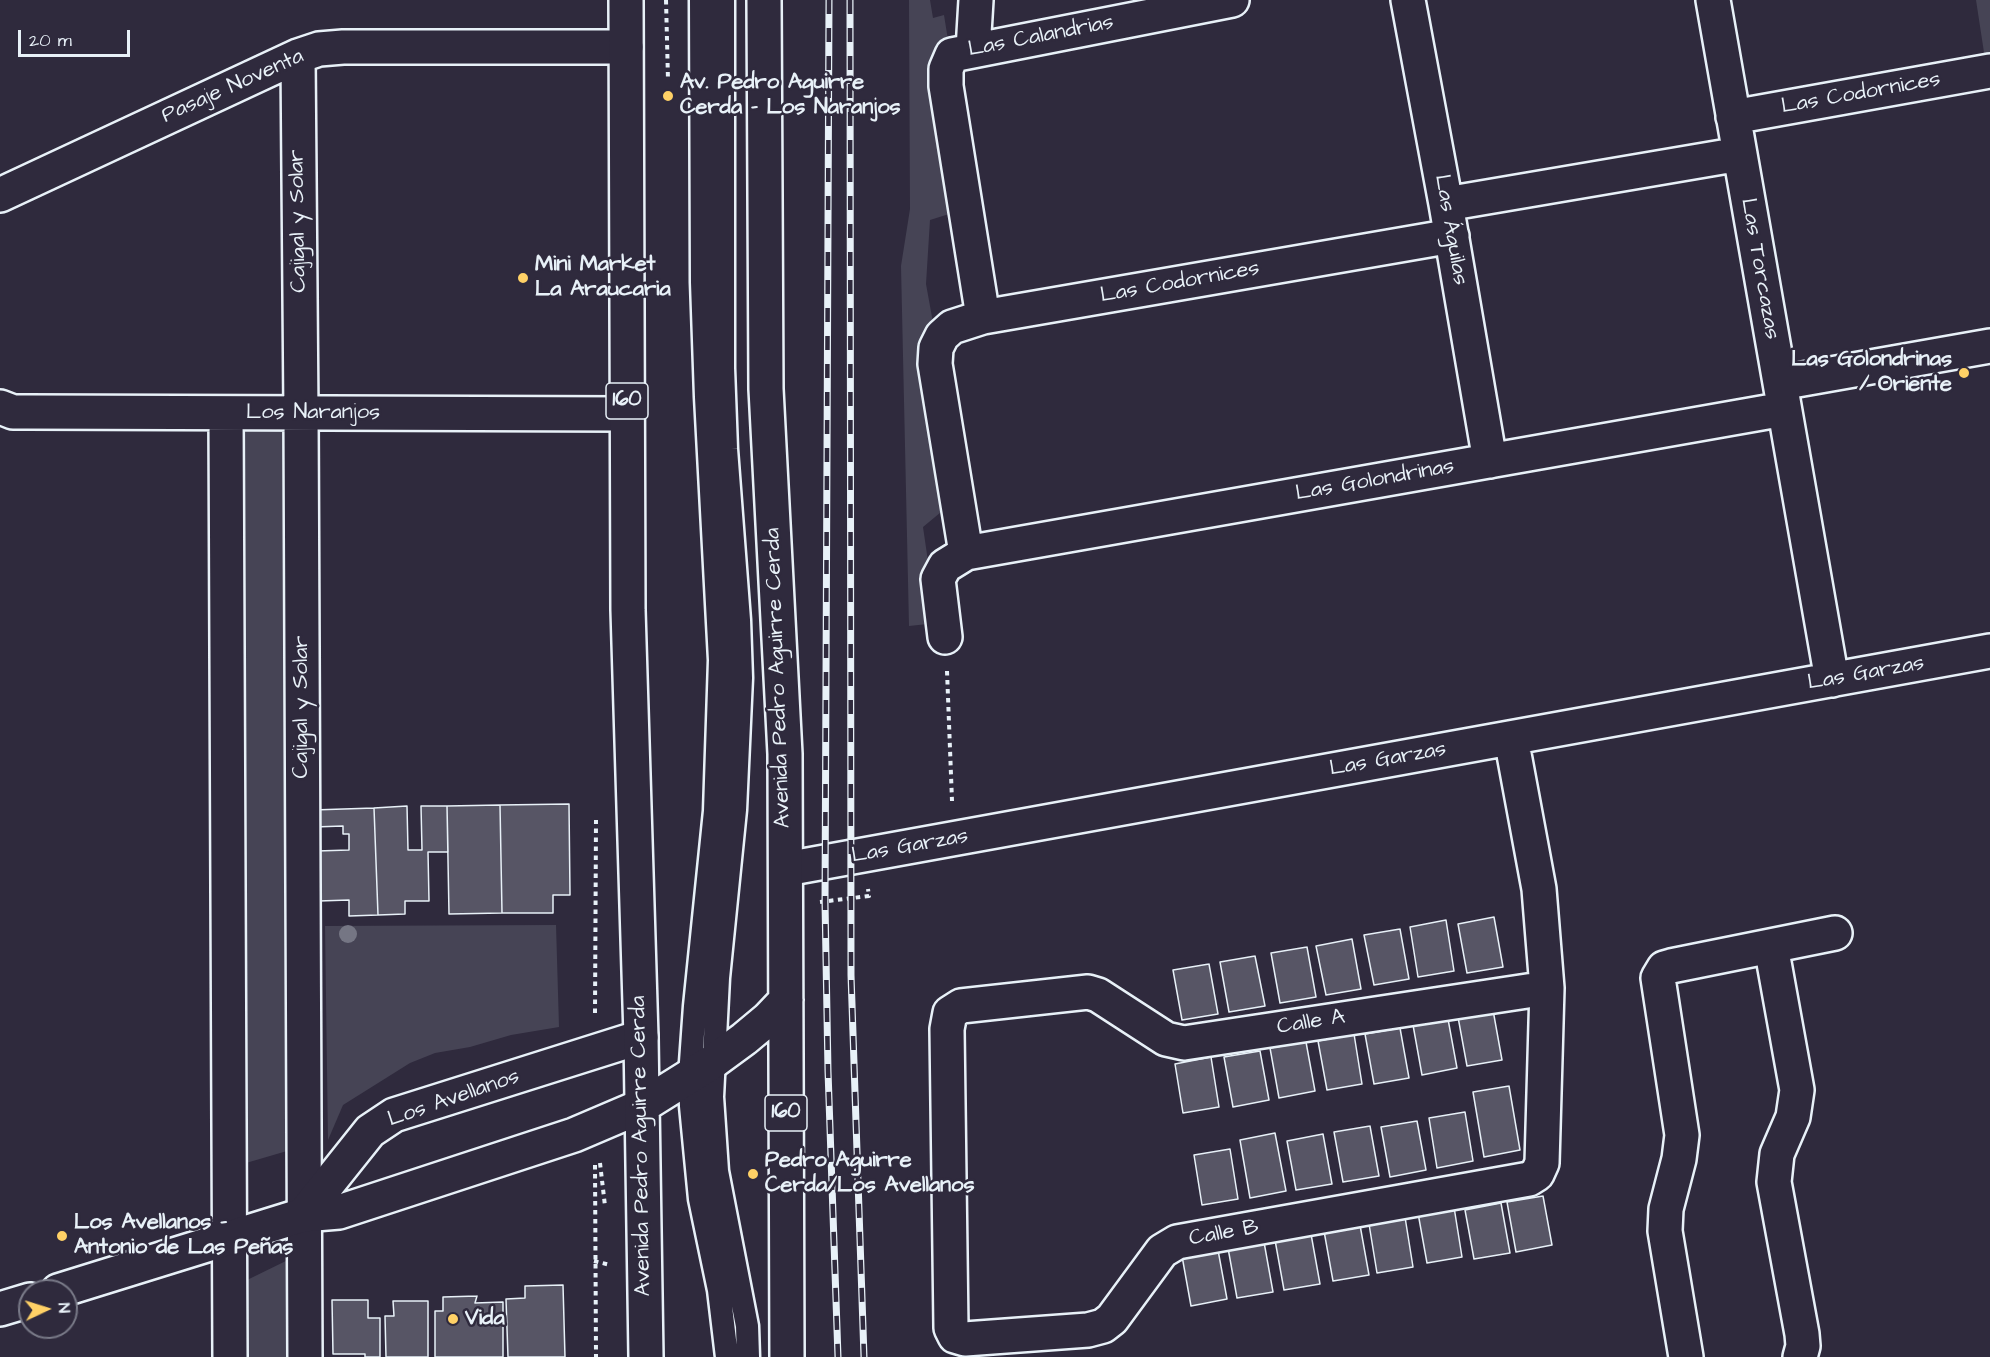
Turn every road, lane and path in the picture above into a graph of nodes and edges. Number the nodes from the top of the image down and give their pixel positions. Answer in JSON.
{"nodes":[{"id":1,"x":626,"y":0,"type":"edge"},
{"id":2,"x":701,"y":0,"type":"edge"},
{"id":3,"x":723,"y":0,"type":"edge"},
{"id":4,"x":764,"y":0,"type":"edge"},
{"id":5,"x":976,"y":0,"type":"edge"},
{"id":6,"x":1232,"y":0,"type":"edge"},
{"id":7,"x":1408,"y":0,"type":"edge"},
{"id":8,"x":1713,"y":0,"type":"edge"},
{"id":9,"x":626,"y":47,"type":"junction"},
{"id":10,"x":973,"y":50,"type":"junction"},
{"id":11,"x":298,"y":56,"type":"junction"},
{"id":12,"x":1990,"y":71,"type":"edge"},
{"id":13,"x":1733,"y":117,"type":"junction"},
{"id":14,"x":1740,"y":154,"type":"junction"},
{"id":15,"x":0,"y":195,"type":"edge"},
{"id":16,"x":1446,"y":204,"type":"junction"},
{"id":17,"x":1452,"y":236,"type":"junction"},
{"id":18,"x":983,"y":317,"type":"junction"},
{"id":19,"x":1990,"y":346,"type":"edge"},
{"id":20,"x":1782,"y":396,"type":"junction"},
{"id":21,"x":0,"y":407,"type":"edge"},
{"id":22,"x":226,"y":413,"type":"junction"},
{"id":23,"x":301,"y":413,"type":"junction"},
{"id":24,"x":627,"y":414,"type":"junction"},
{"id":25,"x":1490,"y":461,"type":"junction"},
{"id":26,"x":966,"y":553,"type":"junction"},
{"id":27,"x":945,"y":638,"type":"joint"},
{"id":28,"x":1990,"y":651,"type":"edge"},
{"id":29,"x":1832,"y":680,"type":"junction"},
{"id":30,"x":1511,"y":738,"type":"junction"},
{"id":31,"x":954,"y":800,"type":"dead end"},
{"id":32,"x":786,"y":869,"type":"junction"},
{"id":33,"x":1836,"y":933,"type":"dead end"},
{"id":34,"x":1772,"y":946,"type":"junction"},
{"id":35,"x":1547,"y":988,"type":"junction"},
{"id":36,"x":786,"y":1000,"type":"junction"},
{"id":37,"x":641,"y":1037,"type":"junction"},
{"id":38,"x":702,"y":1068,"type":"junction"},
{"id":39,"x":642,"y":1106,"type":"junction"},
{"id":40,"x":595,"y":1126,"type":"junction"},
{"id":41,"x":303,"y":1215,"type":"junction"},
{"id":42,"x":229,"y":1238,"type":"junction"},
{"id":43,"x":78,"y":1285,"type":"edge"},
{"id":44,"x":18,"y":1304,"type":"edge"},
{"id":45,"x":0,"y":1309,"type":"edge"},
{"id":46,"x":951,"y":1328,"type":"joint"},
{"id":47,"x":230,"y":1357,"type":"edge"},
{"id":48,"x":305,"y":1357,"type":"edge"},
{"id":49,"x":596,"y":1357,"type":"edge"},
{"id":50,"x":646,"y":1357,"type":"edge"},
{"id":51,"x":728,"y":1357,"type":"edge"},
{"id":52,"x":748,"y":1357,"type":"edge"},
{"id":53,"x":787,"y":1357,"type":"edge"},
{"id":54,"x":1686,"y":1357,"type":"edge"},
{"id":55,"x":1800,"y":1357,"type":"edge"}],
"edges":[{"from":1,"to":9,"type":"main road","name":"Avenida Pedro Aguirre Cerda","number":"160"},
{"from":2,"to":38,"type":"lane"},
{"from":3,"to":38,"type":"lane"},
{"from":4,"to":32,"type":"main road","name":"Avenida Pedro Aguirre Cerda","number":"160"},
{"from":5,"to":10,"type":"main road"},
{"from":6,"to":10,"type":"main road","name":"Las Calandrias"},
{"from":7,"to":16,"type":"main road","name":"Las Águilas"},
{"from":8,"to":13,"type":"main road","name":"Las Torcazas"},
{"from":9,"to":11,"type":"main road","name":"Pasaje Noventa"},
{"from":9,"to":24,"type":"main road","name":"Avenida Pedro Aguirre Cerda","number":"160"},
{"from":10,"to":18,"type":"main road","name":"Las Calandrias"},
{"from":11,"to":15,"type":"main road","name":"Pasaje Noventa"},
{"from":11,"to":23,"type":"main road","name":"Cajigal y Solar"},
{"from":12,"to":13,"type":"main road","name":"Las Codornices"},
{"from":13,"to":14,"type":"main road","name":"Las Torcazas"},
{"from":14,"to":16,"type":"main road"},
{"from":14,"to":20,"type":"main road","name":"Las Torcazas"},
{"from":16,"to":17,"type":"main road","name":"Las Águilas"},
{"from":17,"to":18,"type":"main road","name":"Las Codornices"},
{"from":17,"to":25,"type":"main road","name":"Las Águilas"},
{"from":18,"to":26,"type":"main road","name":"Las Codornices"},
{"from":19,"to":20,"type":"main road","name":"Las Golondrinas"},
{"from":20,"to":25,"type":"main road","name":"Las Golondrinas"},
{"from":20,"to":29,"type":"main road","name":"Las Torcazas"},
{"from":21,"to":22,"type":"main road","name":"Los Naranjos"},
{"from":22,"to":23,"type":"main road","name":"Los Naranjos"},
{"from":22,"to":42,"type":"main road"},
{"from":23,"to":24,"type":"main road","name":"Los Naranjos"},
{"from":23,"to":41,"type":"main road","name":"Cajigal y Solar"},
{"from":24,"to":37,"type":"main road","name":"Avenida Pedro Aguirre Cerda","number":"160"},
{"from":25,"to":26,"type":"main road","name":"Las Golondrinas"},
{"from":26,"to":27,"type":"main road"},
{"from":27,"to":31,"type":"path"},
{"from":28,"to":29,"type":"main road","name":"Las Garzas"},
{"from":29,"to":30,"type":"main road","name":"Las Garzas"},
{"from":30,"to":32,"type":"main road","name":"Las Garzas"},
{"from":30,"to":35,"type":"main road"},
{"from":32,"to":36,"type":"main road","name":"Avenida Pedro Aguirre Cerda","number":"160"},
{"from":33,"to":34,"type":"main road"},
{"from":34,"to":54,"type":"main road"},
{"from":34,"to":55,"type":"main road"},
{"from":35,"to":46,"type":"main road","name":"Calle B"},
{"from":35,"to":46,"type":"main road","name":"Calle A"},
{"from":36,"to":38,"type":"main road"},
{"from":36,"to":53,"type":"main road","name":"Avenida Pedro Aguirre Cerda","number":"160"},
{"from":37,"to":39,"type":"main road","name":"Avenida Pedro Aguirre Cerda","number":"160"},
{"from":37,"to":41,"type":"main road","name":"Los Avellanos"},
{"from":38,"to":39,"type":"main road"},
{"from":38,"to":51,"type":"lane"},
{"from":38,"to":52,"type":"lane"},
{"from":39,"to":40,"type":"main road"},
{"from":39,"to":50,"type":"main road","name":"Avenida Pedro Aguirre Cerda","number":"160"},
{"from":40,"to":41,"type":"main road"},
{"from":40,"to":49,"type":"path"},
{"from":41,"to":42,"type":"main road"},
{"from":41,"to":48,"type":"main road","name":"Cajigal y Solar"},
{"from":42,"to":43,"type":"main road"},
{"from":42,"to":47,"type":"main road"},
{"from":44,"to":45,"type":"main road"}]}
